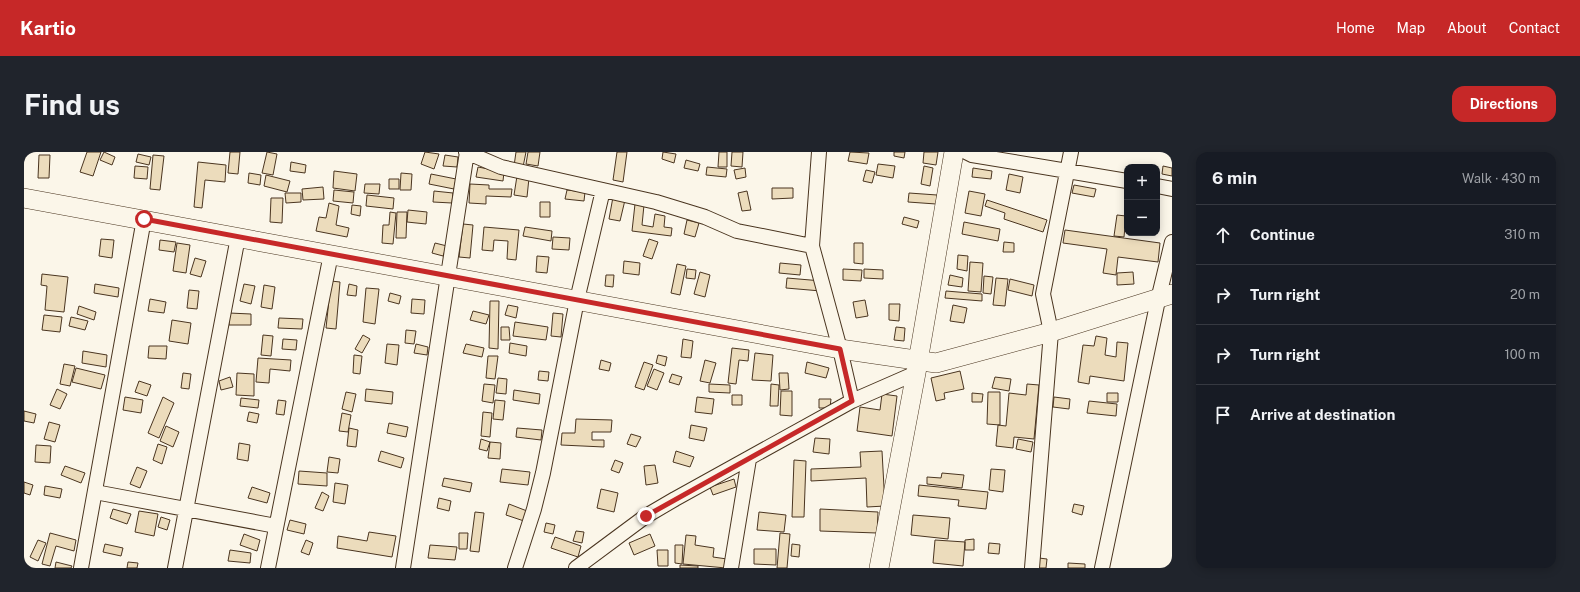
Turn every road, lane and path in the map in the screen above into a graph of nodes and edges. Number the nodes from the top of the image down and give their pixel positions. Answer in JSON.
{"nodes":[{"id":1,"x":466,"y":152,"type":"edge"},
{"id":2,"x":819,"y":152,"type":"edge"},
{"id":3,"x":954,"y":152,"type":"edge"},
{"id":4,"x":966,"y":152,"type":"edge"},
{"id":5,"x":1071,"y":152,"type":"edge"},
{"id":6,"x":1067,"y":171,"type":"junction"},
{"id":7,"x":1124,"y":180,"type":"edge"},
{"id":8,"x":1160,"y":186,"type":"edge"},
{"id":9,"x":1172,"y":188,"type":"edge"},
{"id":10,"x":603,"y":190,"type":"junction"},
{"id":11,"x":24,"y":198,"type":"edge"},
{"id":12,"x":144,"y":219,"type":"junction"},
{"id":13,"x":238,"y":237,"type":"junction"},
{"id":14,"x":1172,"y":242,"type":"edge"},
{"id":15,"x":812,"y":246,"type":"junction"},
{"id":16,"x":331,"y":254,"type":"junction"},
{"id":17,"x":448,"y":276,"type":"junction"},
{"id":18,"x":1165,"y":297,"type":"edge"},
{"id":19,"x":577,"y":300,"type":"junction"},
{"id":20,"x":1051,"y":332,"type":"junction"},
{"id":21,"x":840,"y":349,"type":"junction"},
{"id":22,"x":917,"y":366,"type":"junction"},
{"id":23,"x":852,"y":401,"type":"junction"},
{"id":24,"x":749,"y":459,"type":"junction"},
{"id":25,"x":94,"y":492,"type":"junction"},
{"id":26,"x":186,"y":510,"type":"junction"},
{"id":27,"x":276,"y":526,"type":"junction"},
{"id":28,"x":585,"y":565,"type":"edge"},
{"id":29,"x":81,"y":568,"type":"edge"},
{"id":30,"x":175,"y":568,"type":"edge"},
{"id":31,"x":268,"y":568,"type":"edge"},
{"id":32,"x":403,"y":568,"type":"edge"},
{"id":33,"x":515,"y":568,"type":"edge"},
{"id":34,"x":731,"y":568,"type":"edge"},
{"id":35,"x":879,"y":568,"type":"edge"},
{"id":36,"x":1032,"y":568,"type":"edge"},
{"id":37,"x":1102,"y":568,"type":"edge"}],
"edges":[{"from":1,"to":10,"type":"street"},
{"from":1,"to":17,"type":"street"},
{"from":2,"to":15,"type":"street"},
{"from":3,"to":22,"type":"street"},
{"from":4,"to":6,"type":"street"},
{"from":5,"to":6,"type":"street"},
{"from":6,"to":7,"type":"street"},
{"from":6,"to":20,"type":"street"},
{"from":8,"to":9,"type":"street"},
{"from":10,"to":15,"type":"street"},
{"from":10,"to":19,"type":"street"},
{"from":11,"to":12,"type":"street"},
{"from":12,"to":13,"type":"street"},
{"from":12,"to":25,"type":"street"},
{"from":13,"to":16,"type":"street"},
{"from":13,"to":26,"type":"street"},
{"from":14,"to":18,"type":"street"},
{"from":15,"to":21,"type":"street"},
{"from":16,"to":17,"type":"street"},
{"from":16,"to":27,"type":"street"},
{"from":17,"to":19,"type":"street"},
{"from":17,"to":32,"type":"street"},
{"from":18,"to":20,"type":"street"},
{"from":18,"to":37,"type":"street"},
{"from":19,"to":21,"type":"street"},
{"from":19,"to":33,"type":"street"},
{"from":20,"to":22,"type":"street"},
{"from":20,"to":36,"type":"street"},
{"from":21,"to":22,"type":"street"},
{"from":21,"to":23,"type":"street"},
{"from":22,"to":23,"type":"street"},
{"from":22,"to":35,"type":"street"},
{"from":23,"to":24,"type":"street"},
{"from":24,"to":28,"type":"street"},
{"from":24,"to":34,"type":"street"},
{"from":25,"to":26,"type":"street"},
{"from":25,"to":29,"type":"street"},
{"from":26,"to":27,"type":"street"},
{"from":26,"to":30,"type":"street"},
{"from":27,"to":31,"type":"street"}]}
